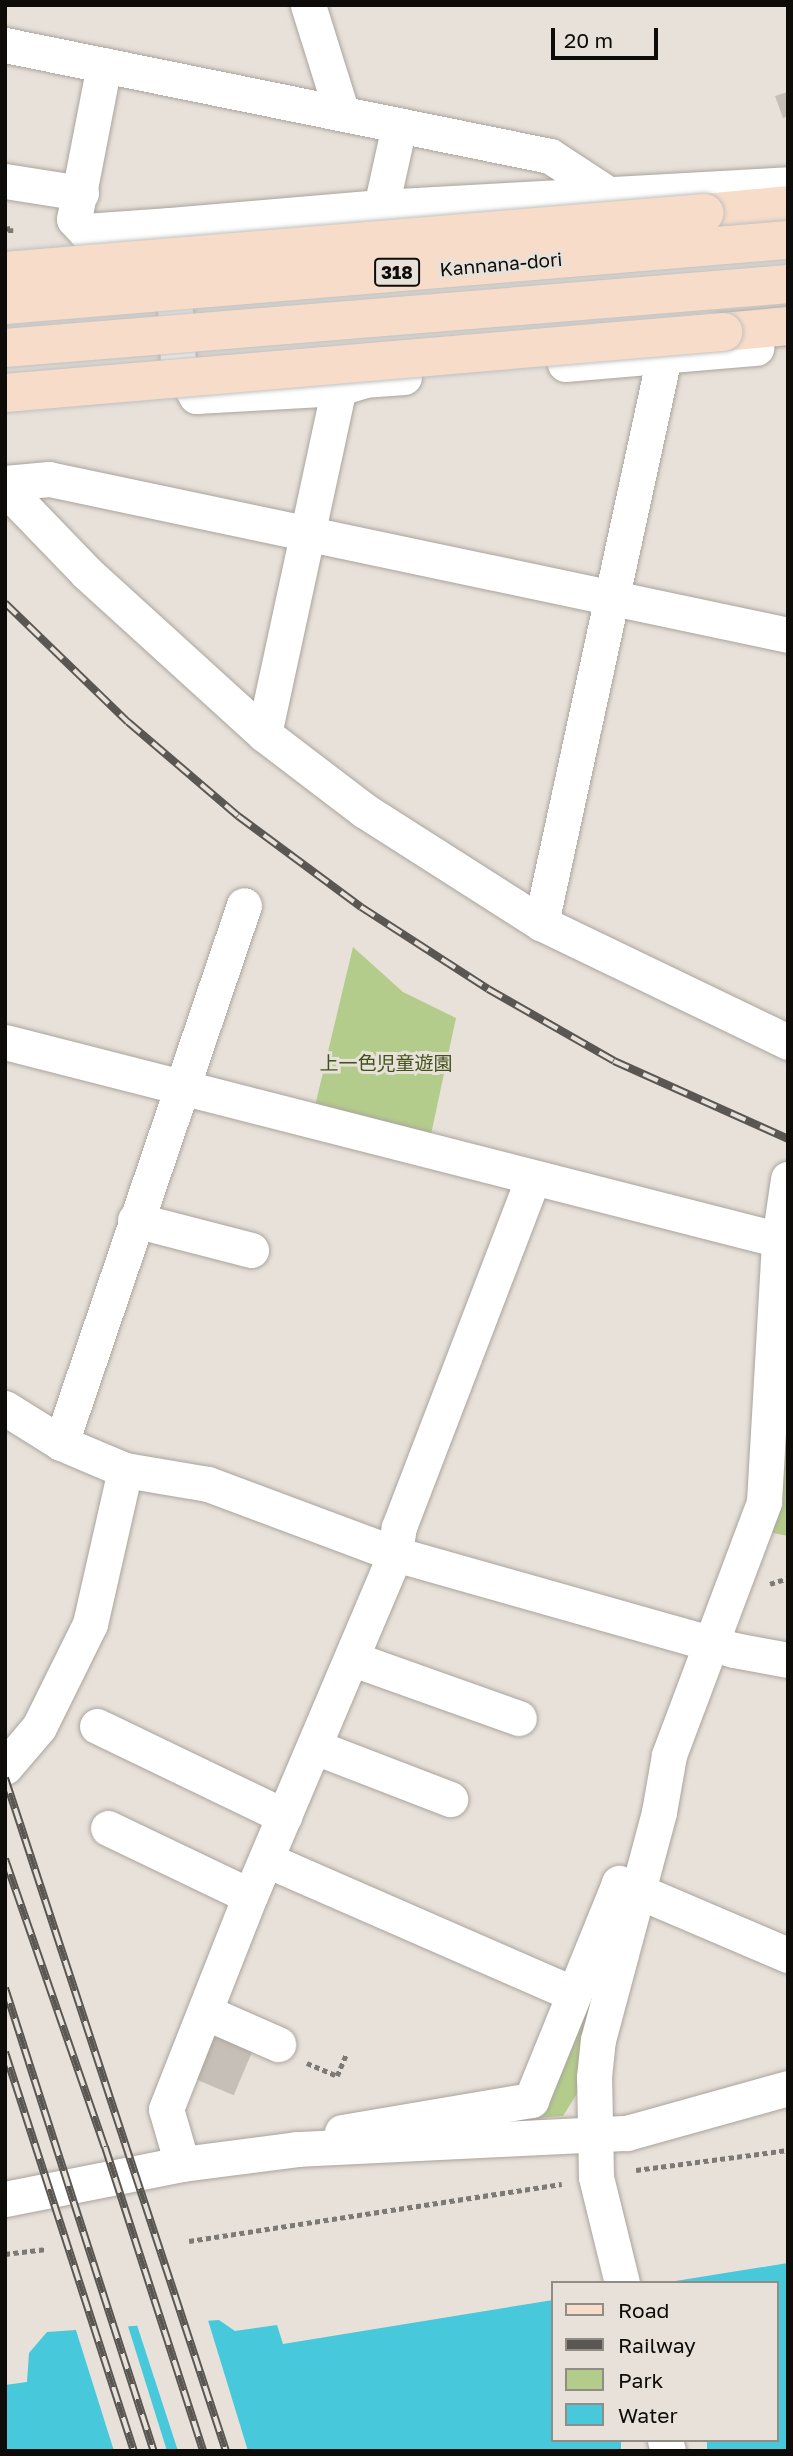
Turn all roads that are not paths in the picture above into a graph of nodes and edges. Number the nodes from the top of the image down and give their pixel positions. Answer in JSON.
{"nodes":[{"id":1,"x":308,"y":5,"type":"edge"},
{"id":2,"x":5,"y":45,"type":"edge"},
{"id":3,"x":104,"y":65,"type":"junction"},
{"id":4,"x":341,"y":110,"type":"junction"},
{"id":5,"x":399,"y":126,"type":"junction"},
{"id":6,"x":5,"y":181,"type":"edge"},
{"id":7,"x":788,"y":184,"type":"edge"},
{"id":8,"x":605,"y":192,"type":"junction"},
{"id":9,"x":81,"y":193,"type":"junction"},
{"id":10,"x":788,"y":205,"type":"edge"},
{"id":11,"x":381,"y":207,"type":"junction"},
{"id":12,"x":170,"y":225,"type":"junction"},
{"id":13,"x":788,"y":240,"type":"edge"},
{"id":14,"x":5,"y":271,"type":"edge"},
{"id":15,"x":788,"y":284,"type":"edge"},
{"id":16,"x":5,"y":305,"type":"edge"},
{"id":17,"x":788,"y":326,"type":"edge"},
{"id":18,"x":788,"y":345,"type":"edge"},
{"id":19,"x":5,"y":348,"type":"edge"},
{"id":20,"x":664,"y":357,"type":"junction"},
{"id":21,"x":339,"y":388,"type":"junction"},
{"id":22,"x":5,"y":393,"type":"edge"},
{"id":23,"x":5,"y":485,"type":"edge"},
{"id":24,"x":305,"y":534,"type":"junction"},
{"id":25,"x":611,"y":597,"type":"junction"},
{"id":26,"x":788,"y":635,"type":"edge"},
{"id":27,"x":264,"y":734,"type":"junction"},
{"id":28,"x":244,"y":905,"type":"dead end"},
{"id":29,"x":541,"y":923,"type":"junction"},
{"id":30,"x":5,"y":1042,"type":"edge"},
{"id":31,"x":788,"y":1042,"type":"edge"},
{"id":32,"x":181,"y":1088,"type":"junction"},
{"id":33,"x":533,"y":1178,"type":"junction"},
{"id":34,"x":788,"y":1179,"type":"edge"},
{"id":35,"x":135,"y":1220,"type":"junction"},
{"id":36,"x":783,"y":1241,"type":"edge"},
{"id":37,"x":251,"y":1250,"type":"dead end"},
{"id":38,"x":5,"y":1408,"type":"edge"},
{"id":39,"x":61,"y":1443,"type":"junction"},
{"id":40,"x":125,"y":1469,"type":"junction"},
{"id":41,"x":395,"y":1554,"type":"junction"},
{"id":42,"x":709,"y":1642,"type":"junction"},
{"id":43,"x":353,"y":1659,"type":"junction"},
{"id":44,"x":788,"y":1660,"type":"edge"},
{"id":45,"x":519,"y":1718,"type":"dead end"},
{"id":46,"x":97,"y":1726,"type":"dead end"},
{"id":47,"x":315,"y":1747,"type":"junction"},
{"id":48,"x":5,"y":1767,"type":"edge"},
{"id":49,"x":450,"y":1800,"type":"dead end"},
{"id":50,"x":284,"y":1816,"type":"junction"},
{"id":51,"x":108,"y":1828,"type":"dead end"},
{"id":52,"x":267,"y":1860,"type":"junction"},
{"id":53,"x":636,"y":1889,"type":"junction"},
{"id":54,"x":250,"y":1896,"type":"junction"},
{"id":55,"x":788,"y":1955,"type":"edge"},
{"id":56,"x":572,"y":1993,"type":"junction"},
{"id":57,"x":205,"y":2012,"type":"junction"},
{"id":58,"x":278,"y":2045,"type":"road end"},
{"id":59,"x":788,"y":2088,"type":"edge"},
{"id":60,"x":593,"y":2136,"type":"junction"},
{"id":61,"x":296,"y":2149,"type":"junction"},
{"id":62,"x":182,"y":2164,"type":"junction"},
{"id":63,"x":5,"y":2199,"type":"edge"},
{"id":64,"x":622,"y":2281,"type":"edge"}],
"edges":[{"from":1,"to":4,"type":"street"},
{"from":2,"to":3,"type":"street"},
{"from":3,"to":4,"type":"street"},
{"from":3,"to":9,"type":"street"},
{"from":4,"to":5,"type":"street"},
{"from":5,"to":8,"type":"street"},
{"from":5,"to":11,"type":"street"},
{"from":6,"to":9,"type":"street"},
{"from":7,"to":8,"type":"street"},
{"from":8,"to":11,"type":"street"},
{"from":9,"to":12,"type":"street"},
{"from":10,"to":14,"type":"main road","bridge":true},
{"from":11,"to":12,"type":"street"},
{"from":12,"to":21,"type":"street"},
{"from":13,"to":16,"type":"main road","name":"Kannana-dori","number":"318","bridge":true},
{"from":15,"to":19,"type":"main road","number":"318","bridge":true},
{"from":17,"to":22,"type":"main road","bridge":true},
{"from":18,"to":20,"type":"street"},
{"from":20,"to":21,"type":"street"},
{"from":20,"to":25,"type":"street"},
{"from":21,"to":24,"type":"street"},
{"from":23,"to":24,"type":"street"},
{"from":23,"to":27,"type":"street"},
{"from":24,"to":25,"type":"street"},
{"from":24,"to":27,"type":"street"},
{"from":25,"to":26,"type":"street"},
{"from":25,"to":29,"type":"street"},
{"from":27,"to":29,"type":"street"},
{"from":28,"to":32,"type":"street"},
{"from":29,"to":31,"type":"street"},
{"from":30,"to":32,"type":"street"},
{"from":32,"to":33,"type":"street"},
{"from":32,"to":35,"type":"street"},
{"from":33,"to":36,"type":"street"},
{"from":33,"to":41,"type":"street"},
{"from":34,"to":36,"type":"street"},
{"from":35,"to":37,"type":"street"},
{"from":35,"to":39,"type":"street"},
{"from":36,"to":42,"type":"street"},
{"from":38,"to":39,"type":"street"},
{"from":39,"to":40,"type":"street"},
{"from":40,"to":41,"type":"street"},
{"from":40,"to":48,"type":"street"},
{"from":41,"to":42,"type":"street"},
{"from":41,"to":43,"type":"street"},
{"from":42,"to":44,"type":"street"},
{"from":42,"to":53,"type":"street"},
{"from":43,"to":45,"type":"street"},
{"from":43,"to":47,"type":"street"},
{"from":46,"to":50,"type":"street"},
{"from":47,"to":49,"type":"street"},
{"from":47,"to":50,"type":"street"},
{"from":50,"to":52,"type":"street"},
{"from":51,"to":54,"type":"street"},
{"from":52,"to":54,"type":"street"},
{"from":52,"to":56,"type":"street"},
{"from":53,"to":55,"type":"street"},
{"from":53,"to":56,"type":"street"},
{"from":53,"to":60,"type":"street"},
{"from":54,"to":57,"type":"street"},
{"from":56,"to":61,"type":"street"},
{"from":57,"to":58,"type":"street"},
{"from":57,"to":62,"type":"street"},
{"from":59,"to":60,"type":"street"},
{"from":60,"to":61,"type":"street"},
{"from":60,"to":64,"type":"street"},
{"from":61,"to":62,"type":"street"},
{"from":62,"to":63,"type":"street"}]}
